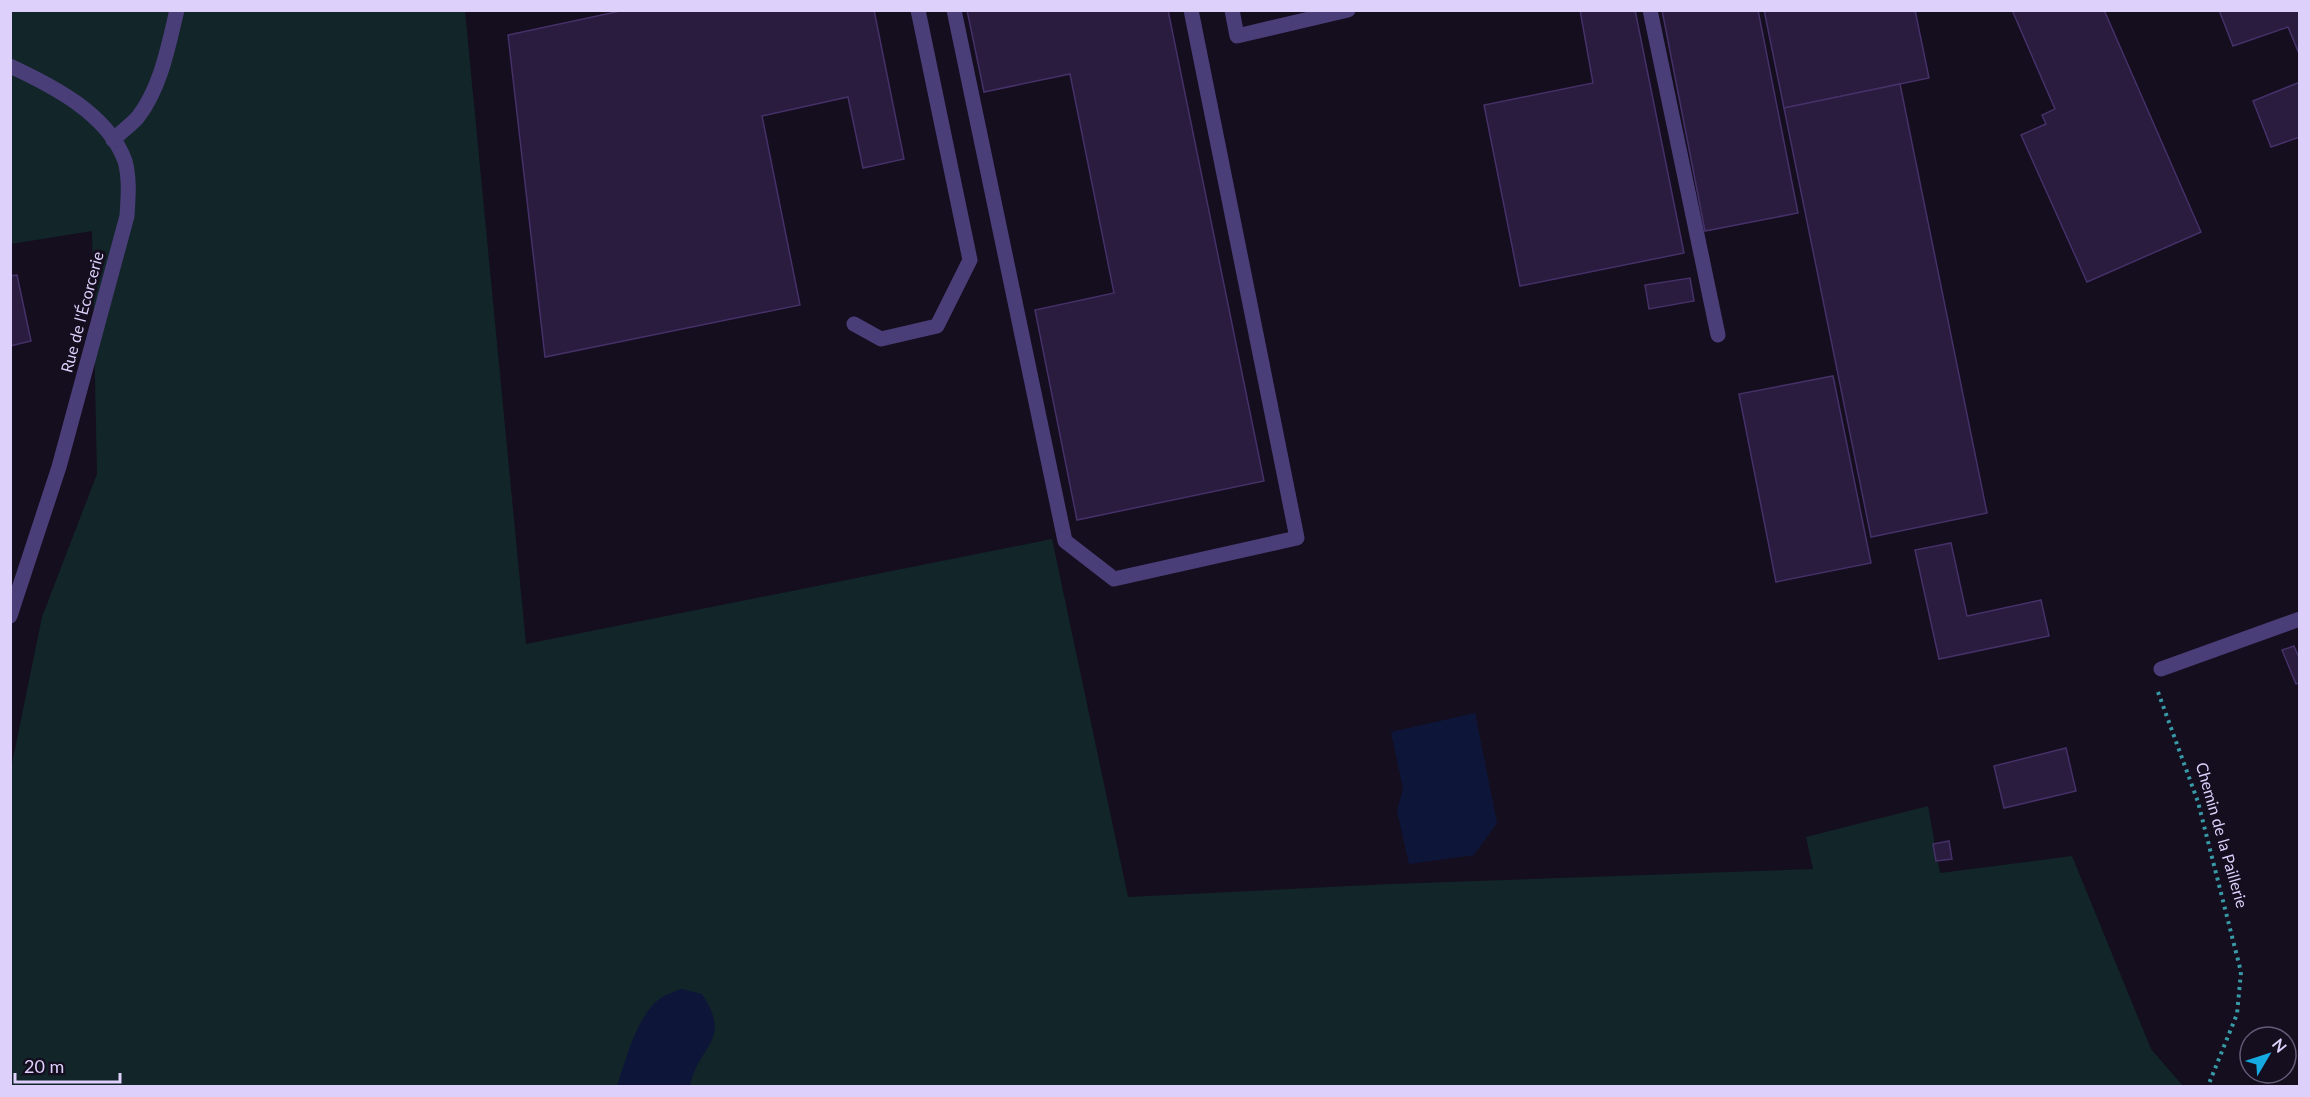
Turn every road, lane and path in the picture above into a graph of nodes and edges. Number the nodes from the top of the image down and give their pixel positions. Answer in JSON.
{"nodes":[{"id":1,"x":177,"y":10,"type":"edge"},
{"id":2,"x":918,"y":10,"type":"edge"},
{"id":3,"x":954,"y":10,"type":"edge"},
{"id":4,"x":1191,"y":10,"type":"edge"},
{"id":5,"x":1232,"y":10,"type":"edge"},
{"id":6,"x":1348,"y":10,"type":"edge"},
{"id":7,"x":1650,"y":10,"type":"edge"},
{"id":8,"x":10,"y":66,"type":"edge"},
{"id":9,"x":113,"y":140,"type":"junction"},
{"id":10,"x":854,"y":324,"type":"dead end"},
{"id":11,"x":1718,"y":335,"type":"dead end"},
{"id":12,"x":10,"y":616,"type":"edge"},
{"id":13,"x":2300,"y":619,"type":"edge"},
{"id":14,"x":2161,"y":669,"type":"joint"},
{"id":15,"x":2208,"y":1086,"type":"edge"}],
"edges":[{"from":1,"to":9,"type":"street"},
{"from":2,"to":10,"type":"street"},
{"from":3,"to":4,"type":"street"},
{"from":5,"to":6,"type":"street"},
{"from":7,"to":11,"type":"street"},
{"from":8,"to":9,"type":"street","name":"Rue de l'Écorcerie"},
{"from":9,"to":12,"type":"street","name":"Rue de l'Écorcerie"},
{"from":13,"to":14,"type":"street"},
{"from":14,"to":15,"type":"path","name":"Chemin de la Paillerie"}]}
